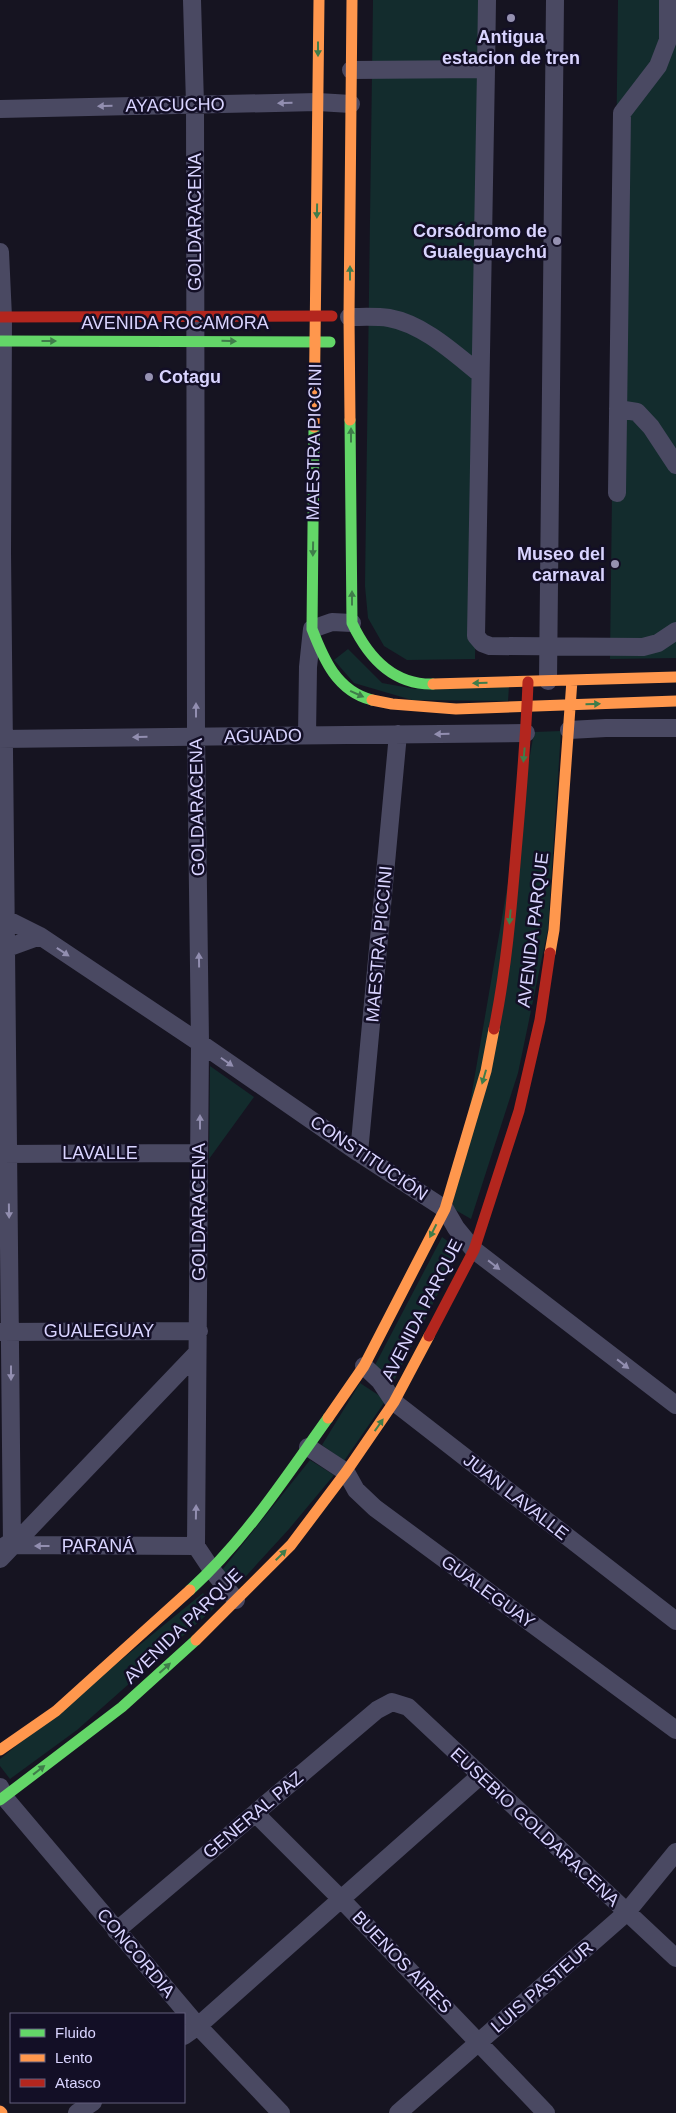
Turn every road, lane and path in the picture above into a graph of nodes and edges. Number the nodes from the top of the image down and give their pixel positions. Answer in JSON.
{"nodes":[{"id":1,"x":192,"y":0,"type":"edge"},
{"id":2,"x":319,"y":0,"type":"edge"},
{"id":3,"x":352,"y":0,"type":"edge"},
{"id":4,"x":487,"y":0,"type":"edge"},
{"id":5,"x":555,"y":0,"type":"edge"},
{"id":6,"x":668,"y":0,"type":"edge"},
{"id":7,"x":486,"y":69,"type":"junction"},
{"id":8,"x":351,"y":70,"type":"junction"},
{"id":9,"x":318,"y":102,"type":"junction"},
{"id":10,"x":195,"y":104,"type":"junction"},
{"id":11,"x":351,"y":104,"type":"junction"},
{"id":12,"x":0,"y":109,"type":"edge"},
{"id":13,"x":0,"y":252,"type":"edge"},
{"id":14,"x":316,"y":316,"type":"junction"},
{"id":15,"x":194,"y":317,"type":"junction"},
{"id":16,"x":350,"y":317,"type":"junction"},
{"id":17,"x":1,"y":318,"type":"edge"},
{"id":18,"x":194,"y":340,"type":"junction"},
{"id":19,"x":1,"y":341,"type":"edge"},
{"id":20,"x":315,"y":341,"type":"junction"},
{"id":21,"x":350,"y":342,"type":"junction"},
{"id":22,"x":479,"y":374,"type":"junction"},
{"id":23,"x":618,"y":409,"type":"junction"},
{"id":24,"x":676,"y":465,"type":"edge"},
{"id":25,"x":617,"y":493,"type":"dead end"},
{"id":26,"x":1,"y":552,"type":"edge"},
{"id":27,"x":352,"y":622,"type":"junction"},
{"id":28,"x":312,"y":629,"type":"junction"},
{"id":29,"x":676,"y":631,"type":"edge"},
{"id":30,"x":548,"y":646,"type":"junction"},
{"id":31,"x":676,"y":677,"type":"edge"},
{"id":32,"x":572,"y":680,"type":"junction"},
{"id":33,"x":548,"y":681,"type":"junction"},
{"id":34,"x":528,"y":682,"type":"junction"},
{"id":35,"x":676,"y":701,"type":"edge"},
{"id":36,"x":571,"y":705,"type":"junction"},
{"id":37,"x":527,"y":707,"type":"junction"},
{"id":38,"x":676,"y":728,"type":"edge"},
{"id":39,"x":569,"y":730,"type":"junction"},
{"id":40,"x":526,"y":732,"type":"junction"},
{"id":41,"x":398,"y":734,"type":"junction"},
{"id":42,"x":307,"y":735,"type":"junction"},
{"id":43,"x":196,"y":736,"type":"junction"},
{"id":44,"x":2,"y":739,"type":"edge"},
{"id":45,"x":6,"y":919,"type":"junction"},
{"id":46,"x":40,"y":936,"type":"junction"},
{"id":47,"x":3,"y":948,"type":"edge"},
{"id":48,"x":200,"y":1043,"type":"junction"},
{"id":49,"x":199,"y":1153,"type":"junction"},
{"id":50,"x":358,"y":1153,"type":"junction"},
{"id":51,"x":4,"y":1154,"type":"edge"},
{"id":52,"x":445,"y":1209,"type":"junction"},
{"id":53,"x":474,"y":1250,"type":"junction"},
{"id":54,"x":198,"y":1331,"type":"junction"},
{"id":55,"x":5,"y":1332,"type":"edge"},
{"id":56,"x":198,"y":1353,"type":"junction"},
{"id":57,"x":364,"y":1366,"type":"junction"},
{"id":58,"x":394,"y":1402,"type":"junction"},
{"id":59,"x":676,"y":1405,"type":"edge"},
{"id":60,"x":308,"y":1447,"type":"junction"},
{"id":61,"x":346,"y":1472,"type":"junction"},
{"id":62,"x":6,"y":1545,"type":"edge"},
{"id":63,"x":196,"y":1546,"type":"junction"},
{"id":64,"x":0,"y":1558,"type":"edge"},
{"id":65,"x":212,"y":1570,"type":"junction"},
{"id":66,"x":236,"y":1600,"type":"junction"},
{"id":67,"x":676,"y":1622,"type":"edge"},
{"id":68,"x":392,"y":1702,"type":"joint"},
{"id":69,"x":676,"y":1730,"type":"edge"},
{"id":70,"x":0,"y":1750,"type":"edge"},
{"id":71,"x":481,"y":1775,"type":"junction"},
{"id":72,"x":2,"y":1795,"type":"edge"},
{"id":73,"x":256,"y":1814,"type":"junction"},
{"id":74,"x":676,"y":1852,"type":"edge"},
{"id":75,"x":341,"y":1899,"type":"junction"},
{"id":76,"x":626,"y":1913,"type":"junction"},
{"id":77,"x":116,"y":1930,"type":"junction"},
{"id":78,"x":676,"y":1958,"type":"edge"},
{"id":79,"x":178,"y":2013,"type":"edge"},
{"id":80,"x":191,"y":2031,"type":"edge"},
{"id":81,"x":479,"y":2043,"type":"junction"},
{"id":82,"x":92,"y":2103,"type":"edge"},
{"id":83,"x":77,"y":2113,"type":"edge"},
{"id":84,"x":280,"y":2113,"type":"edge"},
{"id":85,"x":398,"y":2113,"type":"edge"},
{"id":86,"x":546,"y":2113,"type":"edge"}],
"edges":[{"from":1,"to":10,"type":"street","name":"GOLDARACENA"},
{"from":2,"to":9,"type":"main road","name":"MAESTRA PICCINI","one_way":true},
{"from":3,"to":8,"type":"main road","name":"MAESTRA PICCINI"},
{"from":4,"to":7,"type":"street"},
{"from":5,"to":30,"type":"street"},
{"from":6,"to":23,"type":"street"},
{"from":7,"to":8,"type":"street"},
{"from":7,"to":22,"type":"street"},
{"from":8,"to":11,"type":"main road","name":"MAESTRA PICCINI"},
{"from":9,"to":10,"type":"street","name":"AYACUCHO","one_way":true},
{"from":9,"to":11,"type":"street","name":"AYACUCHO"},
{"from":9,"to":14,"type":"main road","name":"MAESTRA PICCINI","one_way":true},
{"from":10,"to":12,"type":"street","name":"AYACUCHO","one_way":true},
{"from":10,"to":15,"type":"street","name":"GOLDARACENA"},
{"from":16,"to":11,"type":"main road","name":"MAESTRA PICCINI","one_way":true},
{"from":13,"to":17,"type":"street"},
{"from":14,"to":15,"type":"main road","name":"AVENIDA ROCAMORA"},
{"from":14,"to":16,"type":"main road","name":"AVENIDA ROCAMORA"},
{"from":14,"to":20,"type":"main road","name":"MAESTRA PICCINI"},
{"from":15,"to":17,"type":"main road","name":"AVENIDA ROCAMORA"},
{"from":15,"to":18,"type":"street","name":"GOLDARACENA"},
{"from":16,"to":21,"type":"main road","name":"MAESTRA PICCINI"},
{"from":16,"to":22,"type":"street"},
{"from":17,"to":19,"type":"street"},
{"from":19,"to":18,"type":"main road","name":"AVENIDA ROCAMORA","one_way":true},
{"from":18,"to":20,"type":"main road","name":"AVENIDA ROCAMORA","one_way":true},
{"from":43,"to":18,"type":"street","name":"GOLDARACENA","one_way":true},
{"from":19,"to":26,"type":"street"},
{"from":20,"to":21,"type":"main road","name":"AVENIDA ROCAMORA"},
{"from":20,"to":28,"type":"main road","name":"MAESTRA PICCINI","one_way":true},
{"from":27,"to":21,"type":"main road","name":"MAESTRA PICCINI","one_way":true},
{"from":22,"to":30,"type":"street"},
{"from":23,"to":24,"type":"street"},
{"from":23,"to":25,"type":"street"},
{"from":26,"to":44,"type":"street"},
{"from":27,"to":28,"type":"street"},
{"from":34,"to":27,"type":"main road","name":"MAESTRA PICCINI","one_way":true},
{"from":28,"to":37,"type":"main road","name":"MAESTRA PICCINI","one_way":true},
{"from":28,"to":42,"type":"street"},
{"from":29,"to":30,"type":"street"},
{"from":30,"to":33,"type":"street"},
{"from":31,"to":32,"type":"main road","name":"MAESTRA PICCINI"},
{"from":32,"to":33,"type":"main road","name":"MAESTRA PICCINI"},
{"from":32,"to":36,"type":"main road","name":"AVENIDA PARQUE"},
{"from":33,"to":34,"type":"main road","name":"MAESTRA PICCINI"},
{"from":34,"to":37,"type":"main road","name":"AVENIDA PARQUE"},
{"from":36,"to":35,"type":"main road","name":"MAESTRA PICCINI","one_way":true},
{"from":36,"to":37,"type":"main road","name":"MAESTRA PICCINI"},
{"from":36,"to":39,"type":"main road","name":"AVENIDA PARQUE"},
{"from":37,"to":40,"type":"main road","name":"AVENIDA PARQUE"},
{"from":38,"to":39,"type":"street"},
{"from":39,"to":53,"type":"main road","name":"AVENIDA PARQUE"},
{"from":40,"to":41,"type":"street","name":"AGUADO","one_way":true},
{"from":40,"to":52,"type":"main road","name":"AVENIDA PARQUE","one_way":true},
{"from":41,"to":42,"type":"street","name":"AGUADO"},
{"from":41,"to":50,"type":"street","name":"MAESTRA PICCINI"},
{"from":42,"to":43,"type":"street","name":"AGUADO"},
{"from":43,"to":44,"type":"street","name":"AGUADO","one_way":true},
{"from":48,"to":43,"type":"street","name":"GOLDARACENA","one_way":true},
{"from":44,"to":45,"type":"street"},
{"from":45,"to":46,"type":"street","name":"CONSTITUCIÓN"},
{"from":45,"to":47,"type":"street"},
{"from":46,"to":47,"type":"street"},
{"from":46,"to":48,"type":"street","name":"CONSTITUCIÓN","one_way":true},
{"from":47,"to":51,"type":"street"},
{"from":49,"to":48,"type":"street","name":"GOLDARACENA","one_way":true},
{"from":48,"to":50,"type":"street","name":"CONSTITUCIÓN","one_way":true},
{"from":49,"to":51,"type":"street","name":"LAVALLE"},
{"from":49,"to":54,"type":"street","name":"GOLDARACENA"},
{"from":50,"to":52,"type":"street","name":"CONSTITUCIÓN"},
{"from":51,"to":55,"type":"street","one_way":true},
{"from":52,"to":53,"type":"street","name":"CONSTITUCIÓN"},
{"from":52,"to":57,"type":"main road","name":"AVENIDA PARQUE","one_way":true},
{"from":53,"to":58,"type":"main road","name":"AVENIDA PARQUE"},
{"from":53,"to":59,"type":"street","name":"CONSTITUCIÓN","one_way":true},
{"from":54,"to":55,"type":"street","name":"GUALEGUAY"},
{"from":54,"to":56,"type":"street","name":"GOLDARACENA"},
{"from":55,"to":62,"type":"street","one_way":true},
{"from":56,"to":62,"type":"street"},
{"from":63,"to":56,"type":"street","name":"GOLDARACENA","one_way":true},
{"from":57,"to":58,"type":"street","name":"JUAN LAVALLE"},
{"from":57,"to":60,"type":"main road","name":"AVENIDA PARQUE"},
{"from":61,"to":58,"type":"main road","name":"AVENIDA PARQUE","one_way":true},
{"from":58,"to":67,"type":"street","name":"JUAN LAVALLE"},
{"from":60,"to":61,"type":"street","name":"GUALEGUAY"},
{"from":60,"to":65,"type":"main road","name":"AVENIDA PARQUE"},
{"from":66,"to":61,"type":"main road","name":"AVENIDA PARQUE","one_way":true},
{"from":61,"to":69,"type":"street","name":"GUALEGUAY"},
{"from":63,"to":62,"type":"street","name":"PARANÁ","one_way":true},
{"from":62,"to":64,"type":"street"},
{"from":63,"to":65,"type":"street"},
{"from":65,"to":66,"type":"street"},
{"from":65,"to":70,"type":"main road","name":"AVENIDA PARQUE"},
{"from":72,"to":66,"type":"main road","name":"AVENIDA PARQUE","one_way":true},
{"from":68,"to":71,"type":"street","name":"EUSEBIO GOLDARACENA"},
{"from":68,"to":73,"type":"street","name":"GENERAL PAZ"},
{"from":71,"to":75,"type":"street"},
{"from":71,"to":76,"type":"street","name":"EUSEBIO GOLDARACENA"},
{"from":72,"to":77,"type":"street","name":"CONCORDIA"},
{"from":73,"to":75,"type":"street","name":"BUENOS AIRES"},
{"from":73,"to":77,"type":"street","name":"GENERAL PAZ"},
{"from":74,"to":76,"type":"street","name":"LUIS PASTEUR"},
{"from":75,"to":80,"type":"street"},
{"from":75,"to":81,"type":"street","name":"BUENOS AIRES"},
{"from":76,"to":78,"type":"street","name":"EUSEBIO GOLDARACENA"},
{"from":76,"to":81,"type":"street","name":"LUIS PASTEUR"},
{"from":77,"to":79,"type":"street","name":"CONCORDIA"},
{"from":80,"to":84,"type":"street","name":"CONCORDIA"},
{"from":81,"to":85,"type":"street","name":"LUIS PASTEUR"},
{"from":81,"to":86,"type":"street","name":"BUENOS AIRES"},
{"from":82,"to":83,"type":"street"}]}
